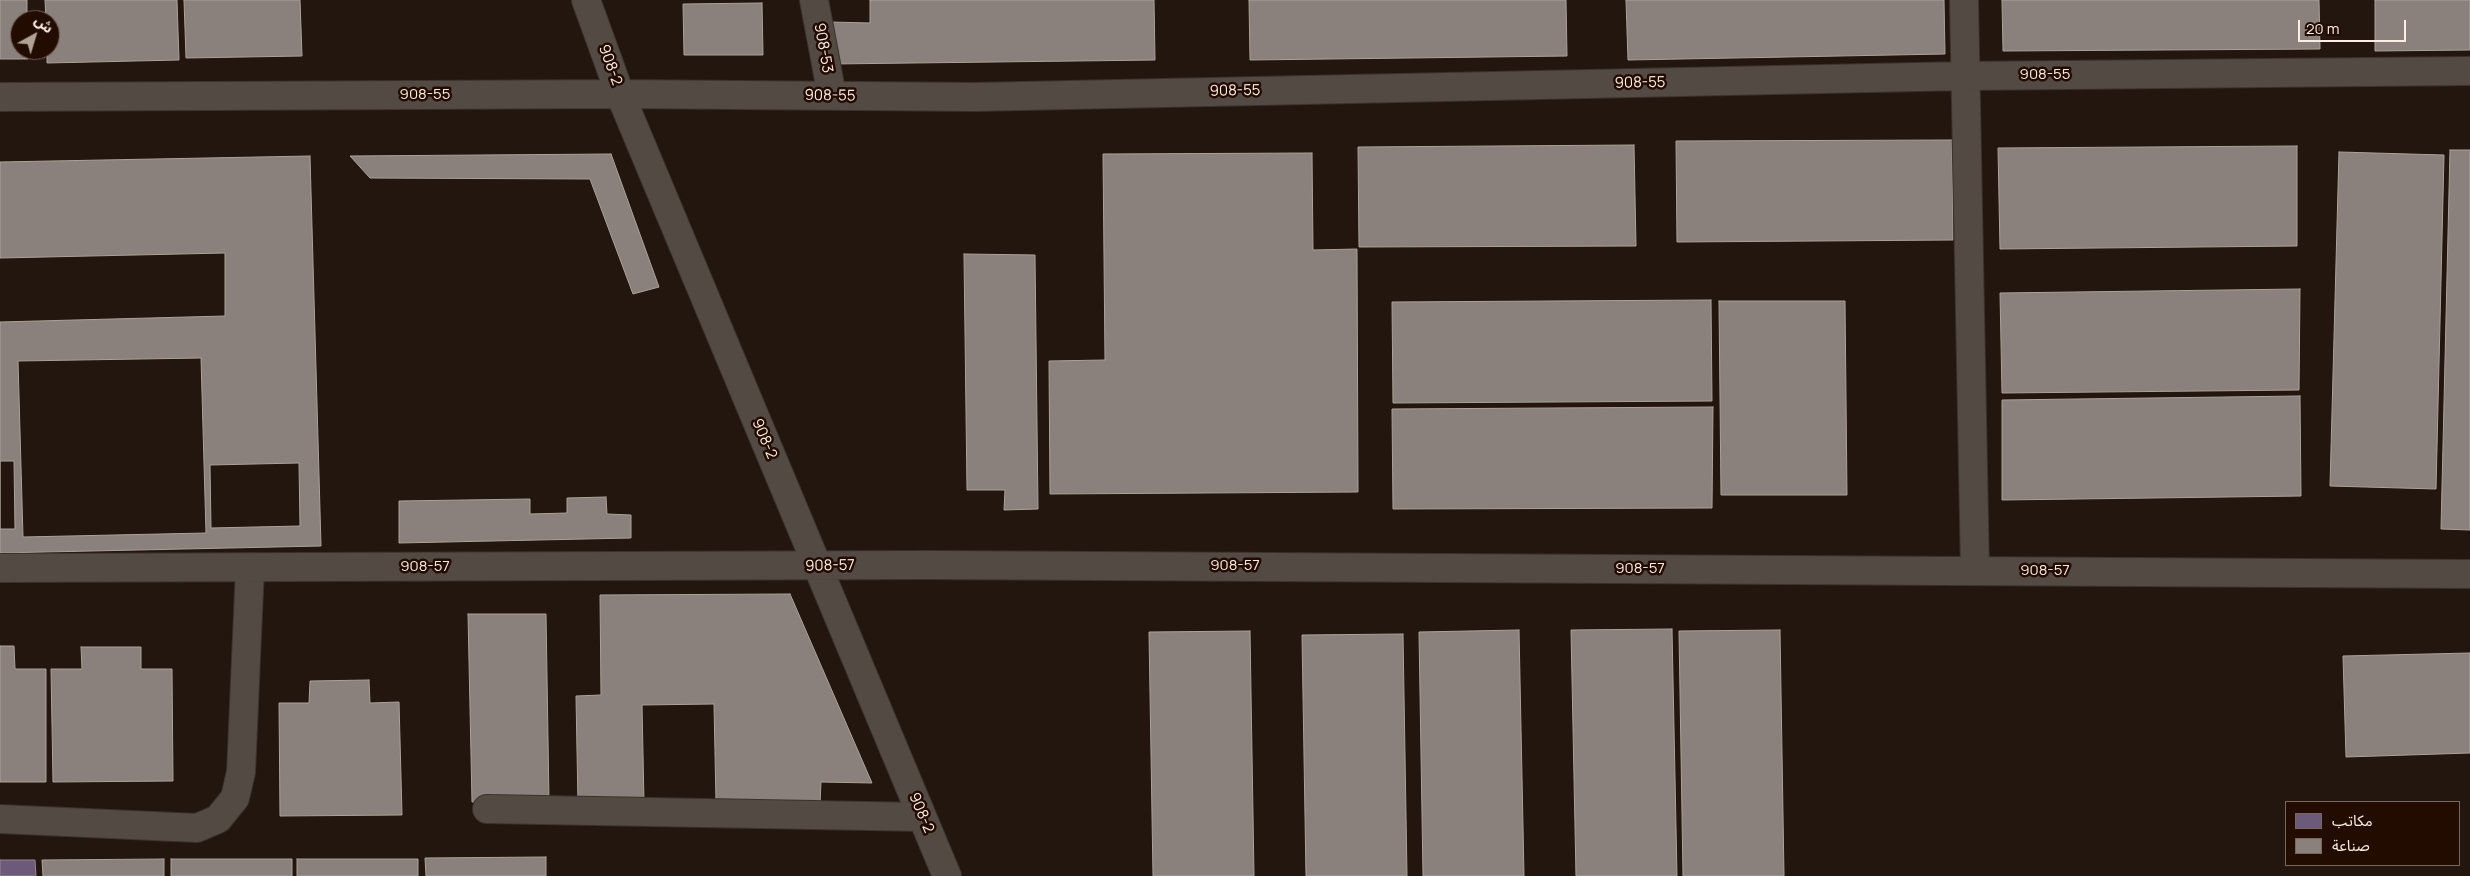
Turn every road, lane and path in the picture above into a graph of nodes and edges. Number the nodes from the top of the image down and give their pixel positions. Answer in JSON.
{"nodes":[{"id":1,"x":586,"y":0,"type":"edge"},
{"id":2,"x":814,"y":0,"type":"edge"},
{"id":3,"x":1964,"y":0,"type":"edge"},
{"id":4,"x":2470,"y":71,"type":"edge"},
{"id":5,"x":1964,"y":76,"type":"junction"},
{"id":6,"x":620,"y":94,"type":"junction"},
{"id":7,"x":832,"y":96,"type":"junction"},
{"id":8,"x":0,"y":97,"type":"edge"},
{"id":9,"x":818,"y":566,"type":"junction"},
{"id":10,"x":0,"y":568,"type":"edge"},
{"id":11,"x":250,"y":568,"type":"junction"},
{"id":12,"x":1975,"y":571,"type":"junction"},
{"id":13,"x":2470,"y":574,"type":"edge"},
{"id":14,"x":487,"y":808,"type":"dead end"},
{"id":15,"x":922,"y":817,"type":"junction"},
{"id":16,"x":0,"y":819,"type":"edge"},
{"id":17,"x":947,"y":876,"type":"edge"}],
"edges":[{"from":1,"to":6,"type":"street","name":"908-2"},
{"from":2,"to":7,"type":"street","name":"908-53"},
{"from":3,"to":5,"type":"street"},
{"from":4,"to":5,"type":"street","name":"908-55"},
{"from":5,"to":7,"type":"street","name":"908-55"},
{"from":5,"to":12,"type":"street"},
{"from":6,"to":7,"type":"street","name":"908-55"},
{"from":6,"to":8,"type":"street","name":"908-55"},
{"from":6,"to":9,"type":"street","name":"908-2"},
{"from":9,"to":11,"type":"street","name":"908-57"},
{"from":9,"to":12,"type":"street","name":"908-57"},
{"from":9,"to":15,"type":"street","name":"908-2"},
{"from":10,"to":11,"type":"street","name":"908-57"},
{"from":11,"to":16,"type":"street"},
{"from":12,"to":13,"type":"street","name":"908-57"},
{"from":14,"to":15,"type":"street"},
{"from":15,"to":17,"type":"street","name":"908-2"}]}
